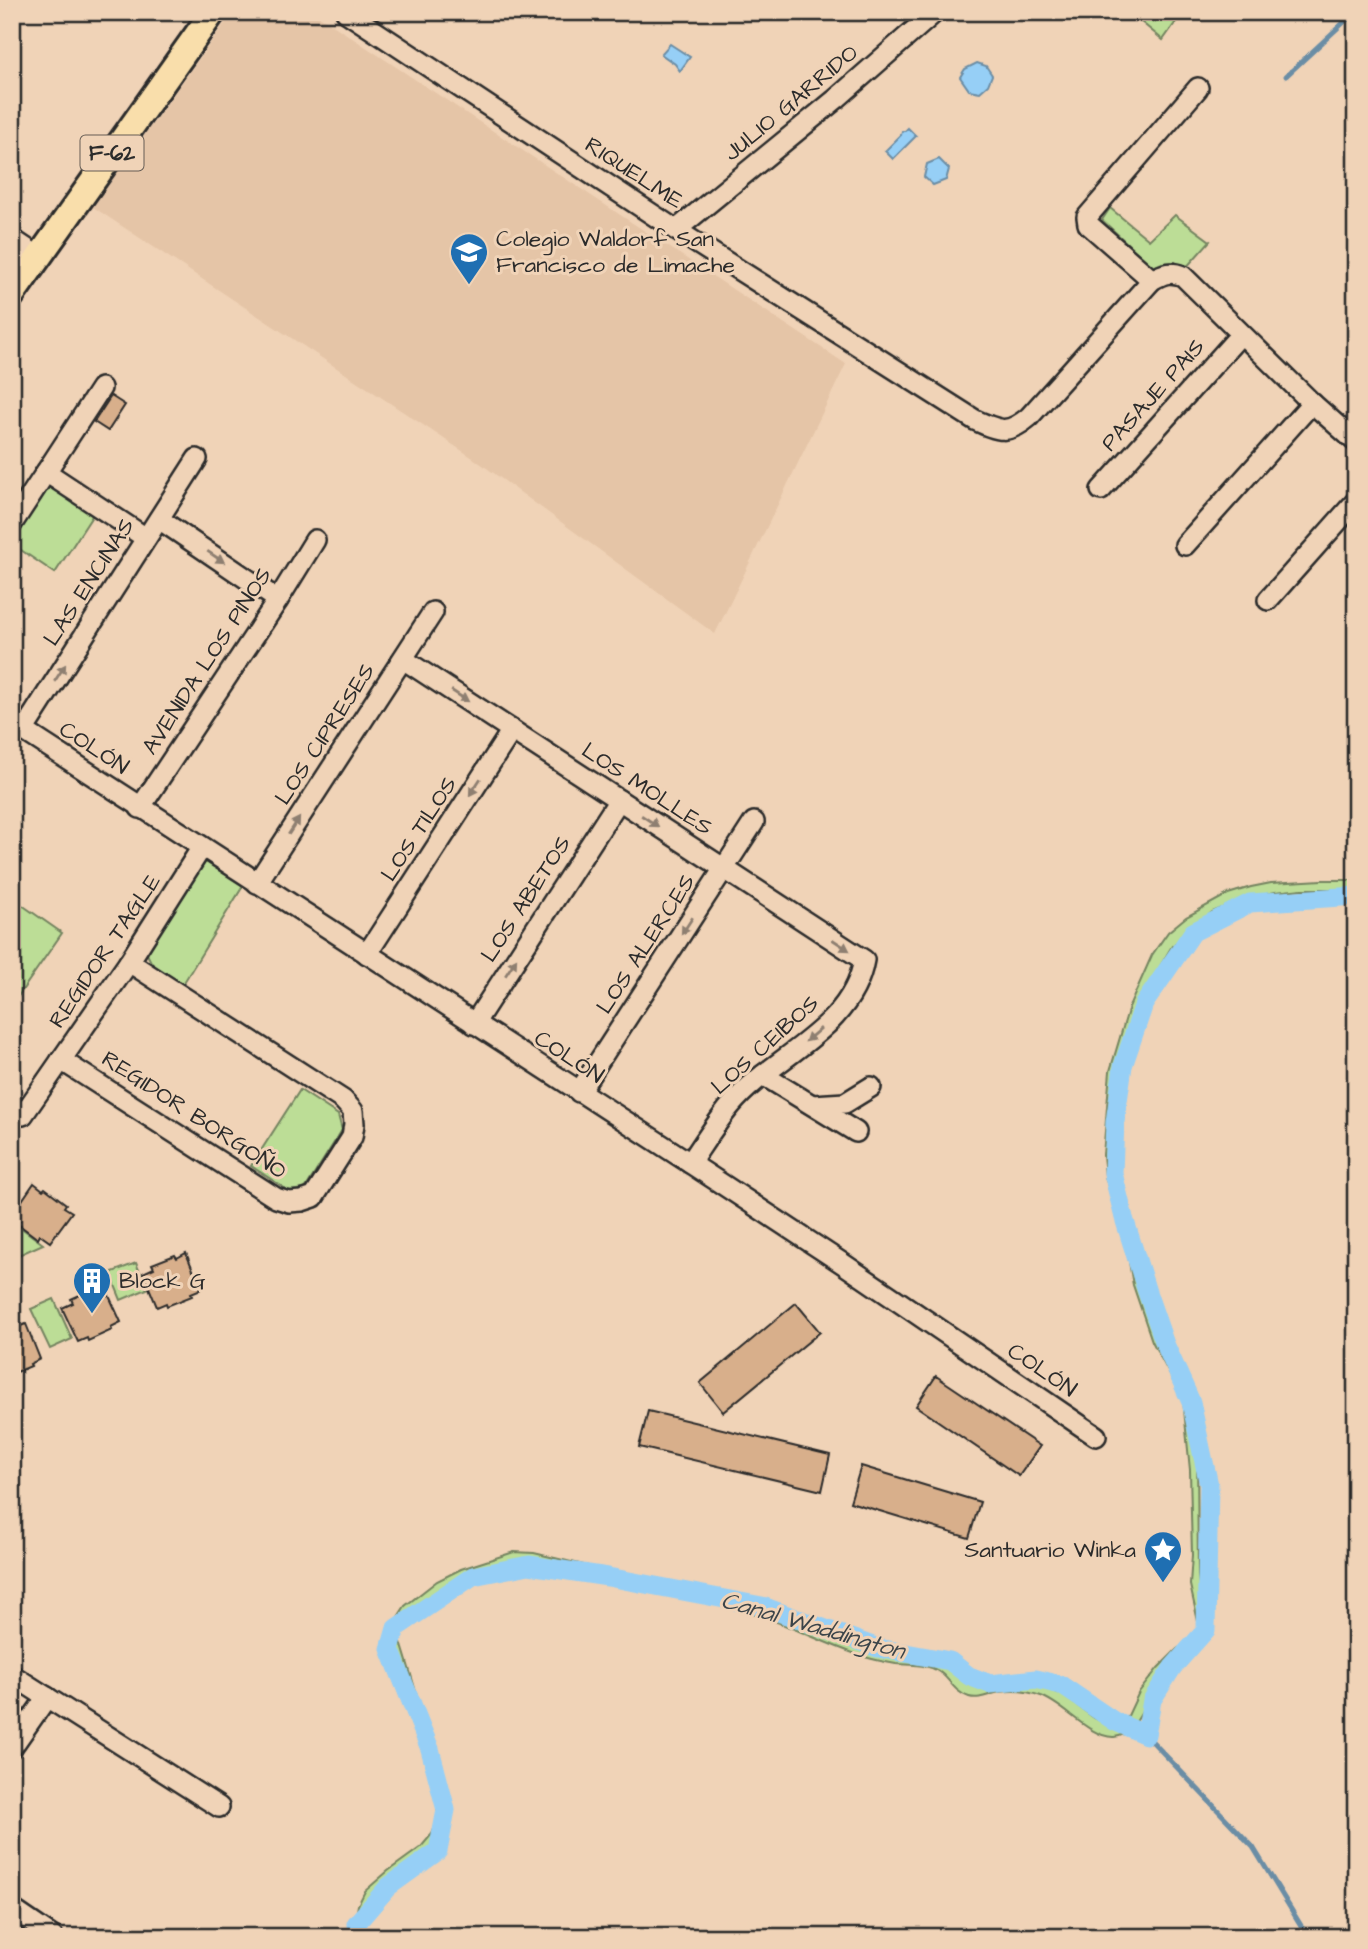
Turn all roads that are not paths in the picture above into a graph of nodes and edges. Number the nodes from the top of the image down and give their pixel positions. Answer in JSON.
{"nodes":[{"id":1,"x":213,"y":12,"type":"edge"},
{"id":2,"x":346,"y":12,"type":"edge"},
{"id":3,"x":935,"y":12,"type":"edge"},
{"id":4,"x":1198,"y":88,"type":"dead end"},
{"id":5,"x":676,"y":230,"type":"junction"},
{"id":6,"x":12,"y":239,"type":"edge"},
{"id":7,"x":39,"y":257,"type":"junction"},
{"id":8,"x":1152,"y":280,"type":"junction"},
{"id":9,"x":12,"y":295,"type":"edge"},
{"id":10,"x":1241,"y":334,"type":"junction"},
{"id":11,"x":101,"y":388,"type":"dead end"},
{"id":12,"x":1312,"y":403,"type":"junction"},
{"id":13,"x":1356,"y":443,"type":"edge"},
{"id":14,"x":197,"y":459,"type":"dead end"},
{"id":15,"x":46,"y":472,"type":"junction"},
{"id":16,"x":1101,"y":489,"type":"dead end"},
{"id":17,"x":1356,"y":501,"type":"edge"},
{"id":18,"x":159,"y":519,"type":"junction"},
{"id":19,"x":13,"y":521,"type":"edge"},
{"id":20,"x":146,"y":538,"type":"junction"},
{"id":21,"x":315,"y":540,"type":"dead end"},
{"id":22,"x":1185,"y":545,"type":"dead end"},
{"id":23,"x":278,"y":600,"type":"junction"},
{"id":24,"x":1268,"y":600,"type":"dead end"},
{"id":25,"x":433,"y":612,"type":"dead end"},
{"id":26,"x":403,"y":659,"type":"junction"},
{"id":27,"x":18,"y":727,"type":"edge"},
{"id":28,"x":512,"y":730,"type":"junction"},
{"id":29,"x":619,"y":800,"type":"junction"},
{"id":30,"x":140,"y":808,"type":"junction"},
{"id":31,"x":754,"y":822,"type":"dead end"},
{"id":32,"x":202,"y":847,"type":"junction"},
{"id":33,"x":724,"y":869,"type":"junction"},
{"id":34,"x":257,"y":883,"type":"junction"},
{"id":35,"x":367,"y":954,"type":"junction"},
{"id":36,"x":864,"y":960,"type":"joint"},
{"id":37,"x":129,"y":962,"type":"junction"},
{"id":38,"x":474,"y":1024,"type":"junction"},
{"id":39,"x":61,"y":1059,"type":"junction"},
{"id":40,"x":762,"y":1075,"type":"junction"},
{"id":41,"x":871,"y":1087,"type":"dead end"},
{"id":42,"x":579,"y":1092,"type":"junction"},
{"id":43,"x":813,"y":1105,"type":"junction"},
{"id":44,"x":23,"y":1115,"type":"dead end"},
{"id":45,"x":856,"y":1132,"type":"dead end"},
{"id":46,"x":690,"y":1163,"type":"junction"},
{"id":47,"x":1096,"y":1436,"type":"dead end"},
{"id":48,"x":12,"y":1675,"type":"edge"},
{"id":49,"x":47,"y":1697,"type":"junction"},
{"id":50,"x":12,"y":1747,"type":"edge"},
{"id":51,"x":219,"y":1807,"type":"dead end"},
{"id":52,"x":12,"y":1909,"type":"edge"},
{"id":53,"x":53,"y":1937,"type":"edge"}],
"edges":[{"from":1,"to":7,"type":"main road","number":"F-62"},
{"from":2,"to":5,"type":"street","name":"RIQUELME"},
{"from":3,"to":5,"type":"street","name":"JULIO GARRIDO"},
{"from":4,"to":8,"type":"street"},
{"from":5,"to":8,"type":"street","name":"RIQUELME"},
{"from":6,"to":7,"type":"street"},
{"from":7,"to":9,"type":"main road","number":"F-62"},
{"from":8,"to":10,"type":"street"},
{"from":10,"to":12,"type":"street"},
{"from":10,"to":16,"type":"street","name":"PASAJE PAIS"},
{"from":11,"to":15,"type":"street"},
{"from":12,"to":13,"type":"street"},
{"from":12,"to":22,"type":"street"},
{"from":14,"to":18,"type":"street","name":"LAS ENCINAS"},
{"from":15,"to":19,"type":"street"},
{"from":15,"to":20,"type":"street"},
{"from":17,"to":24,"type":"street"},
{"from":18,"to":20,"type":"street","name":"LAS ENCINAS"},
{"from":18,"to":23,"type":"street","one_way":true},
{"from":27,"to":20,"type":"street","name":"LAS ENCINAS","one_way":true},
{"from":21,"to":23,"type":"street","name":"AVENIDA LOS PINOS"},
{"from":23,"to":30,"type":"street","name":"AVENIDA LOS PINOS"},
{"from":25,"to":26,"type":"street","name":"LOS CIPRESES"},
{"from":26,"to":28,"type":"street","name":"LOS MOLLES","one_way":true},
{"from":34,"to":26,"type":"street","name":"LOS CIPRESES","one_way":true},
{"from":27,"to":30,"type":"street","name":"COLÓN"},
{"from":28,"to":29,"type":"street","name":"LOS MOLLES"},
{"from":28,"to":35,"type":"street","name":"LOS TILOS","one_way":true},
{"from":29,"to":33,"type":"street","name":"LOS MOLLES","one_way":true},
{"from":38,"to":29,"type":"street","name":"LOS ABETOS","one_way":true},
{"from":30,"to":32,"type":"street","name":"COLÓN"},
{"from":31,"to":33,"type":"street","name":"LOS ALERCES"},
{"from":32,"to":34,"type":"street","name":"COLÓN"},
{"from":32,"to":37,"type":"street","name":"REGIDOR TAGLE"},
{"from":33,"to":36,"type":"street","name":"LOS MOLLES","one_way":true},
{"from":33,"to":42,"type":"street","name":"LOS ALERCES","one_way":true},
{"from":34,"to":35,"type":"street","name":"COLÓN"},
{"from":35,"to":38,"type":"street","name":"COLÓN"},
{"from":36,"to":40,"type":"street","name":"LOS CEIBOS","one_way":true},
{"from":37,"to":39,"type":"street","name":"REGIDOR TAGLE"},
{"from":37,"to":39,"type":"street","name":"REGIDOR BORGOÑO"},
{"from":38,"to":42,"type":"street","name":"COLÓN"},
{"from":39,"to":44,"type":"street","name":"REGIDOR TAGLE"},
{"from":40,"to":43,"type":"street"},
{"from":40,"to":46,"type":"street","name":"LOS CEIBOS"},
{"from":41,"to":43,"type":"street"},
{"from":42,"to":46,"type":"street","name":"COLÓN"},
{"from":43,"to":45,"type":"street"},
{"from":46,"to":47,"type":"street","name":"COLÓN"},
{"from":48,"to":49,"type":"street"},
{"from":49,"to":50,"type":"street"},
{"from":49,"to":51,"type":"street"},
{"from":52,"to":53,"type":"street"}]}
